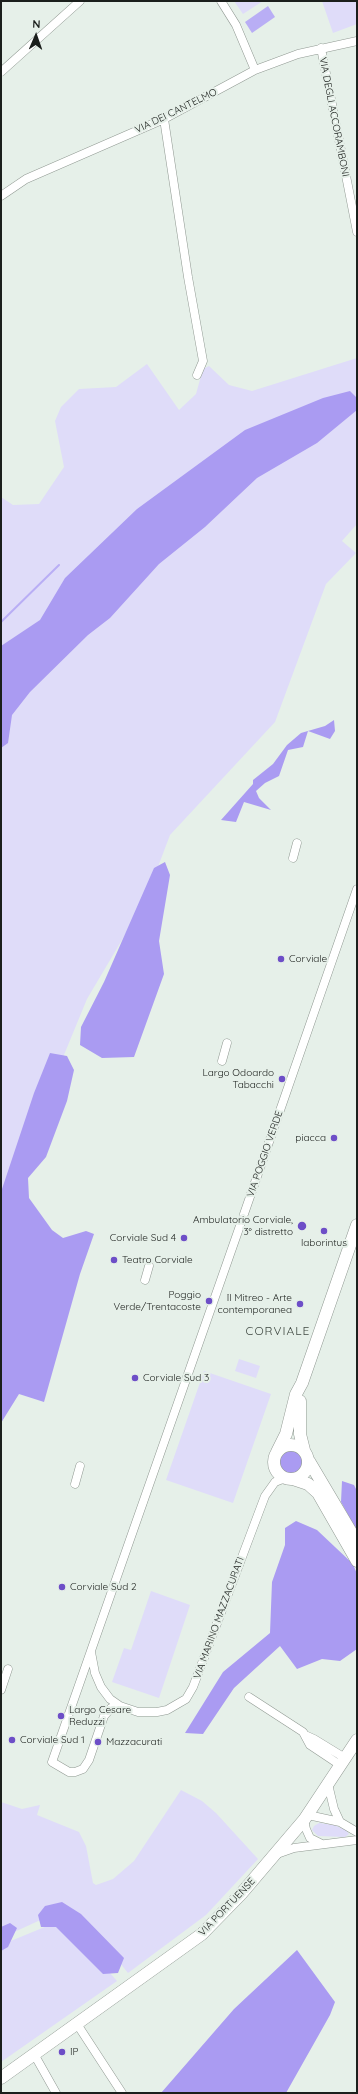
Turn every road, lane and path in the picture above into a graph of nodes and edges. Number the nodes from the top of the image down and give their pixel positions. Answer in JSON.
{"nodes":[{"id":1,"x":80,"y":1,"type":"edge"},
{"id":2,"x":221,"y":1,"type":"edge"},
{"id":3,"x":357,"y":41,"type":"edge"},
{"id":4,"x":321,"y":48,"type":"junction"},
{"id":5,"x":255,"y":70,"type":"junction"},
{"id":6,"x":1,"y":72,"type":"edge"},
{"id":7,"x":164,"y":119,"type":"junction"},
{"id":8,"x":1,"y":196,"type":"edge"},
{"id":9,"x":357,"y":232,"type":"edge"},
{"id":10,"x":197,"y":376,"type":"dead end"},
{"id":11,"x":297,"y":843,"type":"dead end"},
{"id":12,"x":293,"y":858,"type":"dead end"},
{"id":13,"x":356,"y":891,"type":"edge"},
{"id":14,"x":227,"y":1043,"type":"dead end"},
{"id":15,"x":222,"y":1061,"type":"dead end"},
{"id":16,"x":357,"y":1225,"type":"edge"},
{"id":17,"x":149,"y":1266,"type":"dead end"},
{"id":18,"x":145,"y":1280,"type":"dead end"},
{"id":19,"x":301,"y":1386,"type":"junction"},
{"id":20,"x":304,"y":1450,"type":"junction"},
{"id":21,"x":277,"y":1452,"type":"junction"},
{"id":22,"x":309,"y":1461,"type":"junction"},
{"id":23,"x":80,"y":1466,"type":"dead end"},
{"id":24,"x":289,"y":1479,"type":"junction"},
{"id":25,"x":75,"y":1484,"type":"dead end"},
{"id":26,"x":357,"y":1542,"type":"edge"},
{"id":27,"x":357,"y":1561,"type":"edge"},
{"id":28,"x":91,"y":1651,"type":"junction"},
{"id":29,"x":8,"y":1670,"type":"dead end"},
{"id":30,"x":1,"y":1690,"type":"edge"},
{"id":31,"x":249,"y":1697,"type":"dead end"},
{"id":32,"x":120,"y":1706,"type":"junction"},
{"id":33,"x":357,"y":1740,"type":"edge"},
{"id":34,"x":342,"y":1762,"type":"junction"},
{"id":35,"x":328,"y":1784,"type":"junction"},
{"id":36,"x":306,"y":1817,"type":"junction"},
{"id":37,"x":340,"y":1822,"type":"junction"},
{"id":38,"x":357,"y":1832,"type":"edge"},
{"id":39,"x":357,"y":1840,"type":"edge"},
{"id":40,"x":324,"y":1844,"type":"junction"},
{"id":41,"x":276,"y":1855,"type":"junction"},
{"id":42,"x":76,"y":2024,"type":"junction"},
{"id":43,"x":34,"y":2054,"type":"junction"},
{"id":44,"x":1,"y":2078,"type":"edge"},
{"id":45,"x":56,"y":2093,"type":"edge"},
{"id":46,"x":122,"y":2093,"type":"edge"}],
"edges":[{"from":1,"to":6,"type":"street"},
{"from":2,"to":5,"type":"street"},
{"from":3,"to":4,"type":"street","name":"VIA DEI CANTELMO"},
{"from":4,"to":5,"type":"street","name":"VIA DEI CANTELMO"},
{"from":4,"to":9,"type":"street","name":"VIA DEGLI ACCORAMBONI"},
{"from":5,"to":7,"type":"street","name":"VIA DEI CANTELMO"},
{"from":7,"to":8,"type":"street","name":"VIA DEI CANTELMO"},
{"from":7,"to":10,"type":"street"},
{"from":11,"to":12,"type":"street"},
{"from":13,"to":28,"type":"street","name":"VIA POGGIO VERDE"},
{"from":14,"to":15,"type":"street"},
{"from":16,"to":19,"type":"street"},
{"from":17,"to":18,"type":"street"},
{"from":19,"to":20,"type":"street"},
{"from":19,"to":21,"type":"street"},
{"from":20,"to":21,"type":"street"},
{"from":20,"to":22,"type":"street"},
{"from":21,"to":24,"type":"street"},
{"from":22,"to":24,"type":"street"},
{"from":22,"to":26,"type":"street"},
{"from":23,"to":25,"type":"street"},
{"from":24,"to":27,"type":"street"},
{"from":24,"to":32,"type":"street","name":"VIA MARINO MAZZACURATI"},
{"from":28,"to":32,"type":"street"},
{"from":28,"to":32,"type":"street"},
{"from":29,"to":30,"type":"street"},
{"from":31,"to":34,"type":"street"},
{"from":33,"to":34,"type":"street","name":"VIA PORTUENSE"},
{"from":34,"to":35,"type":"street","name":"VIA PORTUENSE"},
{"from":35,"to":36,"type":"street","name":"VIA PORTUENSE"},
{"from":35,"to":37,"type":"street"},
{"from":36,"to":37,"type":"street"},
{"from":36,"to":40,"type":"street"},
{"from":36,"to":41,"type":"street","name":"VIA PORTUENSE"},
{"from":37,"to":38,"type":"street"},
{"from":39,"to":40,"type":"street"},
{"from":40,"to":41,"type":"street"},
{"from":41,"to":42,"type":"street","name":"VIA PORTUENSE"},
{"from":42,"to":43,"type":"street","name":"VIA PORTUENSE"},
{"from":42,"to":46,"type":"street"},
{"from":43,"to":44,"type":"street","name":"VIA PORTUENSE"},
{"from":43,"to":45,"type":"street"}]}
